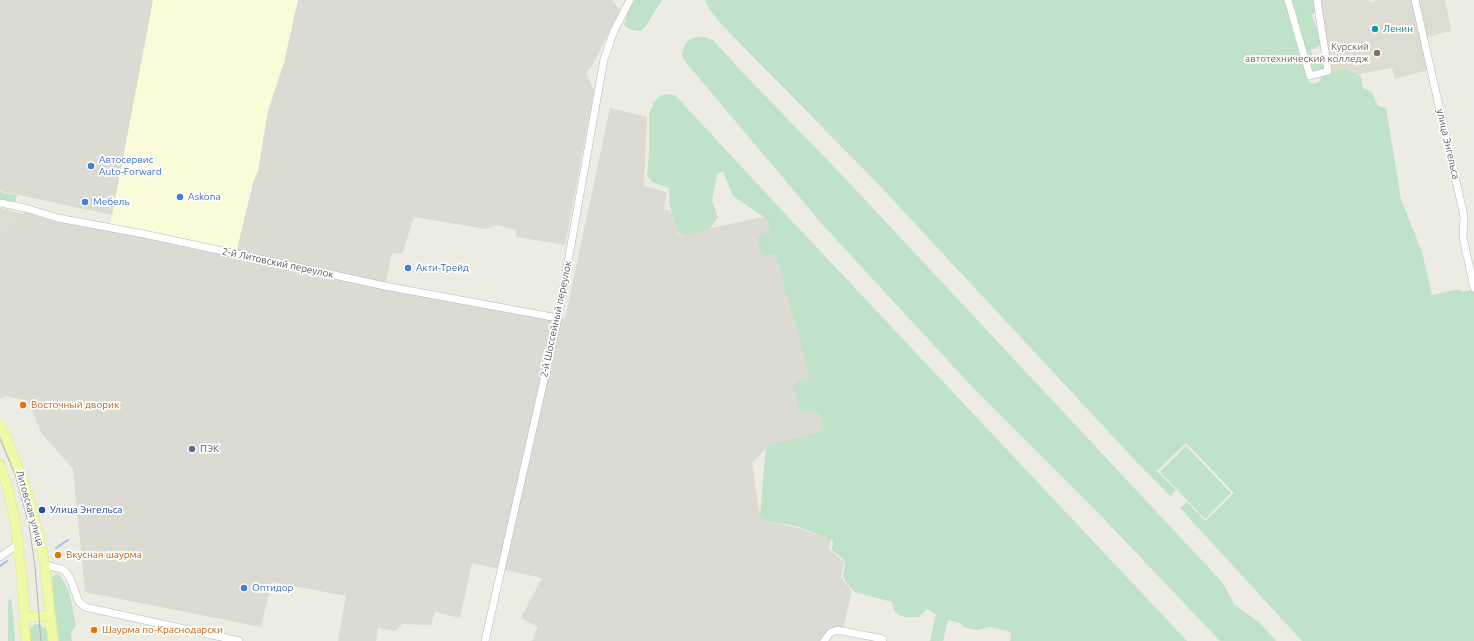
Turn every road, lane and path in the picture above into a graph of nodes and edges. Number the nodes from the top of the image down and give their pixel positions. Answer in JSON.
{"nodes":[{"id":1,"x":630,"y":0,"type":"edge"},
{"id":2,"x":1288,"y":0,"type":"edge"},
{"id":3,"x":1318,"y":0,"type":"edge"},
{"id":4,"x":1415,"y":0,"type":"edge"},
{"id":5,"x":0,"y":203,"type":"edge"},
{"id":6,"x":1474,"y":288,"type":"edge"},
{"id":7,"x":558,"y":318,"type":"junction"},
{"id":8,"x":0,"y":426,"type":"edge"},
{"id":9,"x":0,"y":465,"type":"edge"},
{"id":10,"x":18,"y":544,"type":"junction"},
{"id":11,"x":0,"y":557,"type":"edge"},
{"id":12,"x":45,"y":565,"type":"junction"},
{"id":13,"x":50,"y":615,"type":"junction"},
{"id":14,"x":24,"y":618,"type":"junction"},
{"id":15,"x":883,"y":639,"type":"dead end"},
{"id":16,"x":26,"y":641,"type":"edge"},
{"id":17,"x":52,"y":641,"type":"edge"},
{"id":18,"x":239,"y":641,"type":"edge"},
{"id":19,"x":485,"y":641,"type":"edge"},
{"id":20,"x":824,"y":641,"type":"edge"}],
"edges":[{"from":1,"to":7,"type":"street","name":"2-й Шоссейный переулок"},
{"from":2,"to":3,"type":"street"},
{"from":4,"to":6,"type":"street","name":"улица Энгельса"},
{"from":5,"to":7,"type":"street","name":"2-й Литовский переулок"},
{"from":7,"to":19,"type":"street","name":"2-й Шоссейный переулок"},
{"from":8,"to":12,"type":"main road","name":"Литовская улица"},
{"from":9,"to":10,"type":"main road","name":"Литовская улица"},
{"from":10,"to":11,"type":"street"},
{"from":10,"to":14,"type":"main road","name":"Литовская улица"},
{"from":12,"to":13,"type":"main road","name":"Литовская улица"},
{"from":12,"to":18,"type":"street"},
{"from":13,"to":14,"type":"main road"},
{"from":13,"to":17,"type":"main road","name":"Литовская улица"},
{"from":14,"to":16,"type":"main road","name":"Литовская улица"},
{"from":15,"to":20,"type":"street"}]}
